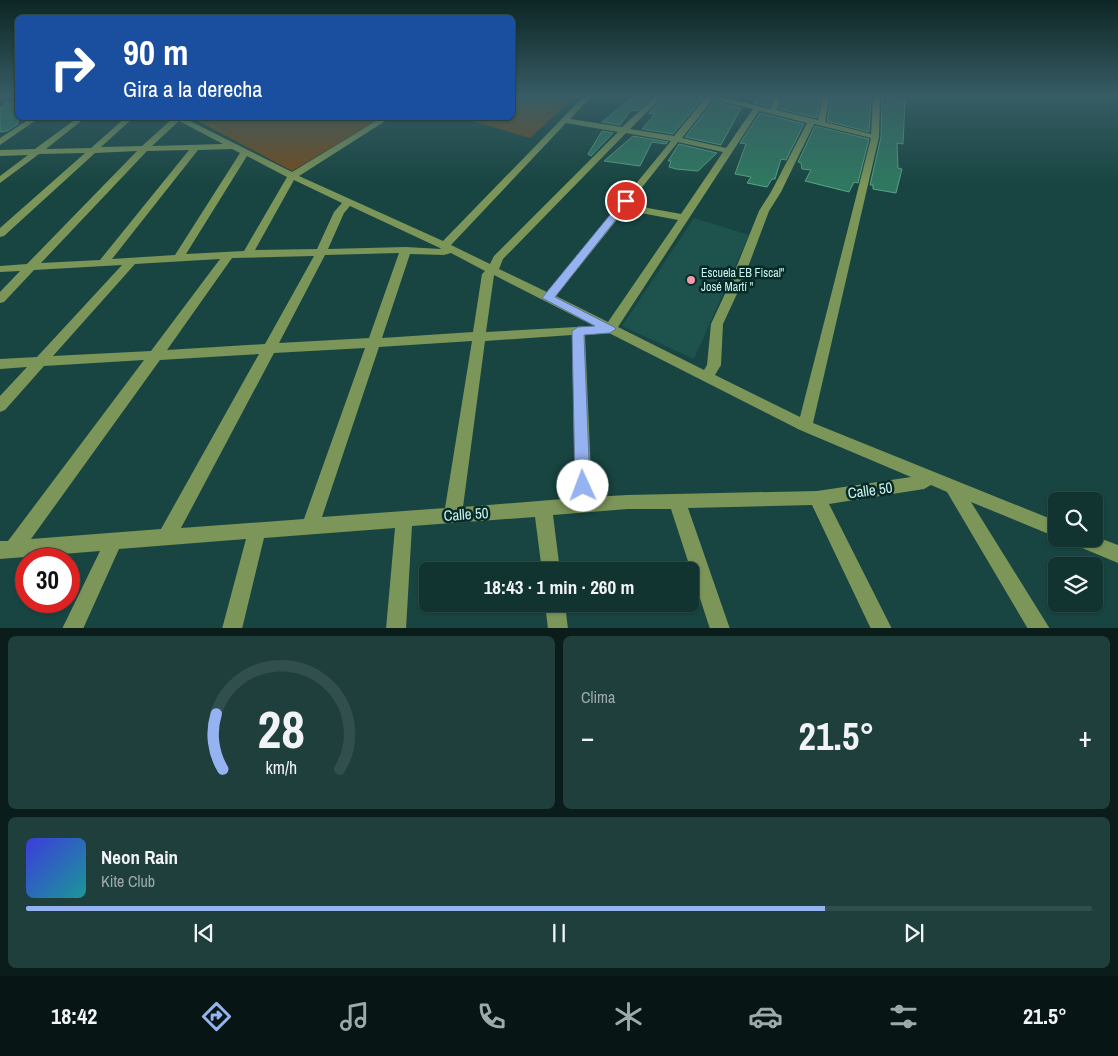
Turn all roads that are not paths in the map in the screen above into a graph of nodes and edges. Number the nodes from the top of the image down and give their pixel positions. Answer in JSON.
{"nodes":[{"id":1,"x":24,"y":125,"type":"edge"},
{"id":2,"x":71,"y":125,"type":"edge"},
{"id":3,"x":120,"y":125,"type":"edge"},
{"id":4,"x":172,"y":125,"type":"edge"},
{"id":5,"x":194,"y":125,"type":"edge"},
{"id":6,"x":374,"y":125,"type":"edge"},
{"id":7,"x":559,"y":125,"type":"edge"},
{"id":8,"x":596,"y":125,"type":"edge"},
{"id":9,"x":629,"y":125,"type":"edge"},
{"id":10,"x":687,"y":125,"type":"edge"},
{"id":11,"x":746,"y":125,"type":"edge"},
{"id":12,"x":815,"y":125,"type":"edge"},
{"id":13,"x":830,"y":125,"type":"edge"},
{"id":14,"x":876,"y":125,"type":"edge"},
{"id":15,"x":624,"y":130,"type":"junction"},
{"id":16,"x":875,"y":137,"type":"junction"},
{"id":17,"x":676,"y":139,"type":"junction"},
{"id":18,"x":0,"y":142,"type":"edge"},
{"id":19,"x":232,"y":146,"type":"junction"},
{"id":20,"x":196,"y":147,"type":"junction"},
{"id":21,"x":144,"y":149,"type":"junction"},
{"id":22,"x":90,"y":150,"type":"junction"},
{"id":23,"x":729,"y":151,"type":"junction"},
{"id":24,"x":36,"y":152,"type":"junction"},
{"id":25,"x":245,"y":152,"type":"junction"},
{"id":26,"x":0,"y":154,"type":"edge"},
{"id":27,"x":292,"y":176,"type":"junction"},
{"id":28,"x":0,"y":180,"type":"edge"},
{"id":29,"x":626,"y":201,"type":"junction"},
{"id":30,"x":348,"y":202,"type":"junction"},
{"id":31,"x":684,"y":218,"type":"junction"},
{"id":32,"x":0,"y":234,"type":"edge"},
{"id":33,"x":447,"y":248,"type":"junction"},
{"id":34,"x":406,"y":250,"type":"junction"},
{"id":35,"x":320,"y":253,"type":"junction"},
{"id":36,"x":248,"y":254,"type":"junction"},
{"id":37,"x":229,"y":255,"type":"junction"},
{"id":38,"x":178,"y":259,"type":"junction"},
{"id":39,"x":131,"y":262,"type":"junction"},
{"id":40,"x":102,"y":264,"type":"junction"},
{"id":41,"x":31,"y":267,"type":"junction"},
{"id":42,"x":0,"y":269,"type":"edge"},
{"id":43,"x":493,"y":270,"type":"junction"},
{"id":44,"x":548,"y":298,"type":"junction"},
{"id":45,"x":0,"y":299,"type":"edge"},
{"id":46,"x":610,"y":329,"type":"junction"},
{"id":47,"x":578,"y":331,"type":"junction"},
{"id":48,"x":480,"y":338,"type":"junction"},
{"id":49,"x":374,"y":343,"type":"junction"},
{"id":50,"x":269,"y":349,"type":"junction"},
{"id":51,"x":156,"y":355,"type":"junction"},
{"id":52,"x":40,"y":362,"type":"junction"},
{"id":53,"x":0,"y":364,"type":"edge"},
{"id":54,"x":708,"y":378,"type":"junction"},
{"id":55,"x":0,"y":406,"type":"edge"},
{"id":56,"x":805,"y":426,"type":"junction"},
{"id":57,"x":928,"y":476,"type":"junction"},
{"id":58,"x":953,"y":487,"type":"junction"},
{"id":59,"x":817,"y":498,"type":"junction"},
{"id":60,"x":677,"y":501,"type":"junction"},
{"id":61,"x":584,"y":505,"type":"junction"},
{"id":62,"x":543,"y":508,"type":"junction"},
{"id":63,"x":453,"y":514,"type":"junction"},
{"id":64,"x":404,"y":519,"type":"junction"},
{"id":65,"x":310,"y":526,"type":"junction"},
{"id":66,"x":1048,"y":526,"type":"edge"},
{"id":67,"x":257,"y":530,"type":"junction"},
{"id":68,"x":166,"y":538,"type":"junction"},
{"id":69,"x":114,"y":541,"type":"junction"},
{"id":70,"x":1101,"y":547,"type":"edge"},
{"id":71,"x":6,"y":550,"type":"edge"},
{"id":72,"x":1118,"y":554,"type":"edge"},
{"id":73,"x":550,"y":562,"type":"edge"},
{"id":74,"x":556,"y":612,"type":"edge"},
{"id":75,"x":72,"y":628,"type":"edge"},
{"id":76,"x":232,"y":628,"type":"edge"},
{"id":77,"x":396,"y":628,"type":"edge"},
{"id":78,"x":558,"y":628,"type":"edge"},
{"id":79,"x":720,"y":628,"type":"edge"},
{"id":80,"x":882,"y":628,"type":"edge"},
{"id":81,"x":1040,"y":628,"type":"edge"}],
"edges":[{"from":1,"to":18,"type":"street"},
{"from":2,"to":24,"type":"street"},
{"from":3,"to":22,"type":"street"},
{"from":4,"to":21,"type":"street"},
{"from":5,"to":19,"type":"street"},
{"from":6,"to":27,"type":"street"},
{"from":7,"to":33,"type":"street"},
{"from":8,"to":15,"type":"street"},
{"from":9,"to":15,"type":"street"},
{"from":10,"to":17,"type":"street"},
{"from":11,"to":23,"type":"street"},
{"from":12,"to":54,"type":"street"},
{"from":13,"to":16,"type":"street"},
{"from":14,"to":16,"type":"street"},
{"from":15,"to":17,"type":"street"},
{"from":15,"to":43,"type":"street"},
{"from":16,"to":56,"type":"street"},
{"from":17,"to":23,"type":"street"},
{"from":17,"to":29,"type":"street"},
{"from":19,"to":20,"type":"street"},
{"from":19,"to":25,"type":"street"},
{"from":20,"to":21,"type":"street"},
{"from":20,"to":40,"type":"street"},
{"from":21,"to":22,"type":"street"},
{"from":21,"to":41,"type":"street"},
{"from":22,"to":24,"type":"street"},
{"from":22,"to":32,"type":"street"},
{"from":23,"to":31,"type":"street"},
{"from":24,"to":26,"type":"street"},
{"from":24,"to":28,"type":"street"},
{"from":25,"to":27,"type":"street"},
{"from":25,"to":38,"type":"street"},
{"from":27,"to":30,"type":"street"},
{"from":27,"to":36,"type":"street"},
{"from":29,"to":31,"type":"street"},
{"from":29,"to":44,"type":"street"},
{"from":30,"to":33,"type":"street"},
{"from":30,"to":35,"type":"street"},
{"from":31,"to":46,"type":"street"},
{"from":33,"to":34,"type":"street"},
{"from":33,"to":43,"type":"street"},
{"from":34,"to":35,"type":"street"},
{"from":34,"to":49,"type":"street"},
{"from":35,"to":36,"type":"street"},
{"from":35,"to":50,"type":"street"},
{"from":36,"to":37,"type":"street"},
{"from":37,"to":38,"type":"street"},
{"from":37,"to":51,"type":"street"},
{"from":38,"to":39,"type":"street"},
{"from":39,"to":40,"type":"street"},
{"from":39,"to":52,"type":"street"},
{"from":40,"to":41,"type":"street"},
{"from":41,"to":42,"type":"street"},
{"from":41,"to":45,"type":"street"},
{"from":43,"to":44,"type":"street"},
{"from":43,"to":48,"type":"street"},
{"from":44,"to":46,"type":"street"},
{"from":46,"to":47,"type":"street"},
{"from":46,"to":54,"type":"street"},
{"from":47,"to":48,"type":"street"},
{"from":47,"to":61,"type":"street"},
{"from":48,"to":49,"type":"street"},
{"from":48,"to":63,"type":"street"},
{"from":49,"to":50,"type":"street"},
{"from":49,"to":65,"type":"street"},
{"from":50,"to":51,"type":"street"},
{"from":50,"to":68,"type":"street"},
{"from":51,"to":52,"type":"street"},
{"from":51,"to":71,"type":"street"},
{"from":52,"to":53,"type":"street"},
{"from":52,"to":55,"type":"street"},
{"from":54,"to":56,"type":"street"},
{"from":56,"to":57,"type":"street"},
{"from":57,"to":58,"type":"street"},
{"from":57,"to":59,"type":"street","name":"Calle 50"},
{"from":58,"to":66,"type":"street"},
{"from":58,"to":81,"type":"street"},
{"from":59,"to":60,"type":"street","name":"Calle 50"},
{"from":59,"to":80,"type":"street"},
{"from":60,"to":61,"type":"street","name":"Calle 50"},
{"from":60,"to":79,"type":"street"},
{"from":61,"to":62,"type":"street","name":"Calle 50"},
{"from":62,"to":63,"type":"street","name":"Calle 50"},
{"from":62,"to":73,"type":"street"},
{"from":63,"to":64,"type":"street","name":"Calle 50"},
{"from":64,"to":65,"type":"street","name":"Calle 50"},
{"from":64,"to":77,"type":"street"},
{"from":65,"to":67,"type":"street","name":"Calle 50"},
{"from":67,"to":68,"type":"street","name":"Calle 50"},
{"from":67,"to":76,"type":"street"},
{"from":68,"to":69,"type":"street","name":"Calle 50"},
{"from":69,"to":71,"type":"street","name":"Calle 50"},
{"from":69,"to":75,"type":"street"},
{"from":70,"to":72,"type":"street"},
{"from":74,"to":78,"type":"street"}]}
